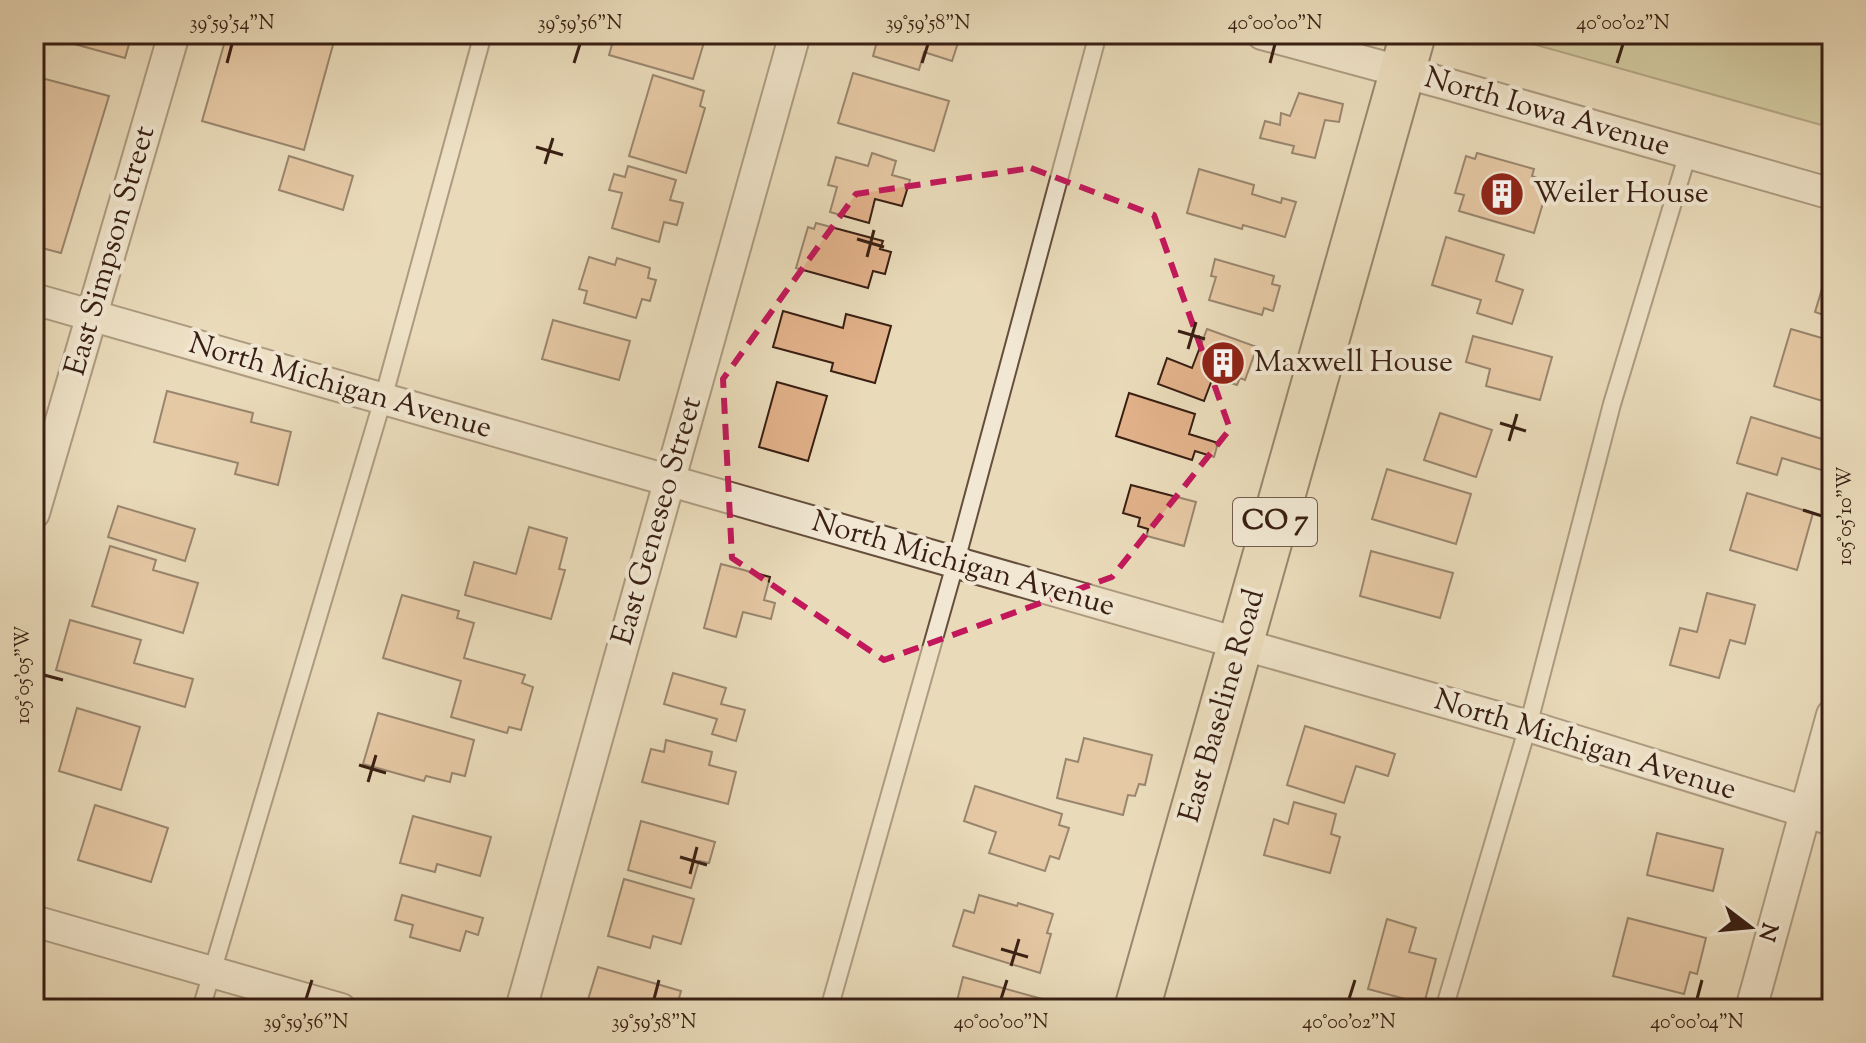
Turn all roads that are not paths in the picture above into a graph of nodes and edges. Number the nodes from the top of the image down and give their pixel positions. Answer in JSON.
{"nodes":[{"id":1,"x":174,"y":34,"type":"edge"},
{"id":2,"x":483,"y":34,"type":"edge"},
{"id":3,"x":795,"y":34,"type":"edge"},
{"id":4,"x":1098,"y":34,"type":"edge"},
{"id":5,"x":1262,"y":34,"type":"edge"},
{"id":6,"x":1408,"y":53,"type":"edge"},
{"id":7,"x":1688,"y":153,"type":"junction"},
{"id":8,"x":1832,"y":194,"type":"edge"},
{"id":9,"x":34,"y":299,"type":"edge"},
{"id":10,"x":92,"y":315,"type":"junction"},
{"id":11,"x":383,"y":399,"type":"junction"},
{"id":12,"x":669,"y":482,"type":"junction"},
{"id":13,"x":34,"y":513,"type":"edge"},
{"id":14,"x":956,"y":561,"type":"junction"},
{"id":15,"x":1241,"y":645,"type":"junction"},
{"id":16,"x":1832,"y":715,"type":"edge"},
{"id":17,"x":1528,"y":726,"type":"junction"},
{"id":18,"x":1818,"y":816,"type":"edge"},
{"id":19,"x":34,"y":921,"type":"edge"},
{"id":20,"x":211,"y":972,"type":"junction"},
{"id":21,"x":201,"y":1009,"type":"edge"},
{"id":22,"x":341,"y":1009,"type":"edge"},
{"id":23,"x":521,"y":1009,"type":"edge"},
{"id":24,"x":829,"y":1009,"type":"edge"},
{"id":25,"x":1137,"y":1009,"type":"edge"},
{"id":26,"x":1444,"y":1009,"type":"edge"},
{"id":27,"x":1751,"y":1009,"type":"edge"}],
"edges":[{"from":1,"to":10,"type":"street","name":"East Simpson Street"},
{"from":2,"to":11,"type":"lane"},
{"from":3,"to":12,"type":"street","name":"East Geneseo Street"},
{"from":4,"to":14,"type":"lane"},
{"from":5,"to":6,"type":"street","name":"North Iowa Avenue"},
{"from":6,"to":7,"type":"street","name":"North Iowa Avenue"},
{"from":6,"to":15,"type":"main road","name":"East Baseline Road","number":"CO 7"},
{"from":7,"to":8,"type":"street","name":"North Iowa Avenue"},
{"from":7,"to":17,"type":"lane"},
{"from":9,"to":10,"type":"street","name":"North Michigan Avenue"},
{"from":10,"to":11,"type":"street","name":"North Michigan Avenue"},
{"from":10,"to":13,"type":"street","name":"East Simpson Street"},
{"from":11,"to":12,"type":"street","name":"North Michigan Avenue"},
{"from":11,"to":20,"type":"lane"},
{"from":12,"to":14,"type":"street","name":"North Michigan Avenue"},
{"from":12,"to":23,"type":"street","name":"East Geneseo Street"},
{"from":14,"to":15,"type":"street","name":"North Michigan Avenue"},
{"from":14,"to":24,"type":"lane"},
{"from":15,"to":17,"type":"street","name":"North Michigan Avenue"},
{"from":15,"to":25,"type":"main road","name":"East Baseline Road","number":"CO 7"},
{"from":16,"to":18,"type":"street"},
{"from":17,"to":18,"type":"street","name":"North Michigan Avenue"},
{"from":17,"to":26,"type":"lane"},
{"from":18,"to":27,"type":"street"},
{"from":19,"to":20,"type":"street"},
{"from":20,"to":21,"type":"lane"},
{"from":20,"to":22,"type":"street"}]}
